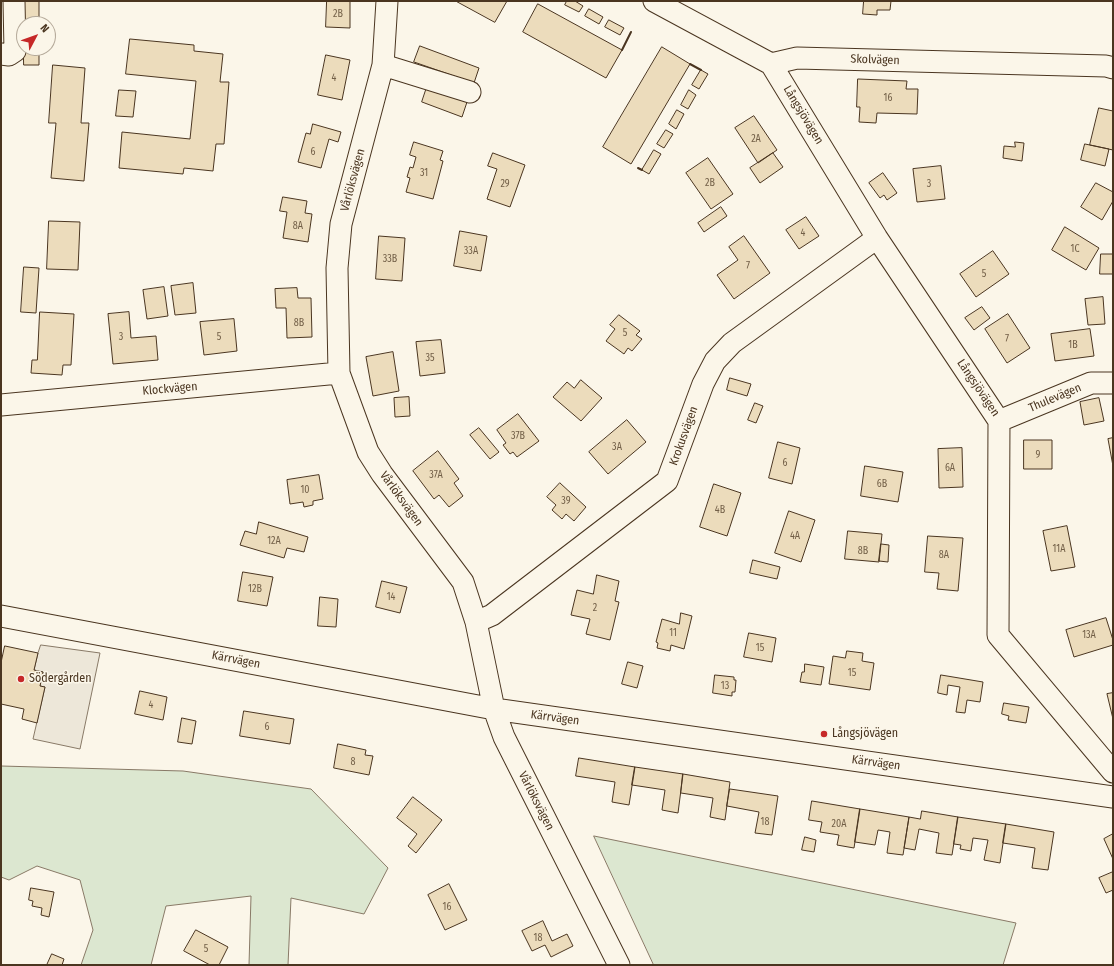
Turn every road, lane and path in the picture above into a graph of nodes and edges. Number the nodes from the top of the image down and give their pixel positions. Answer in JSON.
{"nodes":[{"id":1,"x":14,"y":1,"type":"edge"},
{"id":2,"x":387,"y":1,"type":"edge"},
{"id":3,"x":654,"y":1,"type":"edge"},
{"id":4,"x":1,"y":54,"type":"edge"},
{"id":5,"x":772,"y":64,"type":"junction"},
{"id":6,"x":383,"y":65,"type":"junction"},
{"id":7,"x":1113,"y":68,"type":"edge"},
{"id":8,"x":470,"y":92,"type":"dead end"},
{"id":9,"x":877,"y":238,"type":"junction"},
{"id":10,"x":339,"y":373,"type":"junction"},
{"id":11,"x":1113,"y":383,"type":"edge"},
{"id":12,"x":1,"y":405,"type":"edge"},
{"id":13,"x":999,"y":421,"type":"junction"},
{"id":14,"x":1,"y":616,"type":"edge"},
{"id":15,"x":476,"y":622,"type":"junction"},
{"id":16,"x":494,"y":709,"type":"junction"},
{"id":17,"x":1113,"y":772,"type":"edge"},
{"id":18,"x":1113,"y":797,"type":"edge"},
{"id":19,"x":619,"y":965,"type":"edge"}],
"edges":[{"from":1,"to":4,"type":"street"},
{"from":2,"to":6,"type":"street","name":"Vårlöksvägen"},
{"from":3,"to":5,"type":"street"},
{"from":5,"to":7,"type":"street","name":"Skolvägen"},
{"from":5,"to":9,"type":"street","name":"Långsjövägen"},
{"from":6,"to":8,"type":"street"},
{"from":6,"to":10,"type":"street","name":"Vårlöksvägen"},
{"from":9,"to":13,"type":"street","name":"Långsjövägen"},
{"from":9,"to":15,"type":"street","name":"Krokusvägen"},
{"from":10,"to":12,"type":"street","name":"Klockvägen"},
{"from":10,"to":15,"type":"street","name":"Vårlöksvägen"},
{"from":11,"to":13,"type":"street","name":"Thulevägen"},
{"from":13,"to":17,"type":"street","name":"Långsjövägen"},
{"from":14,"to":16,"type":"street","name":"Kärrvägen"},
{"from":15,"to":16,"type":"street","name":"Vårlöksvägen"},
{"from":16,"to":18,"type":"street","name":"Kärrvägen"},
{"from":16,"to":19,"type":"street","name":"Vårlöksvägen"}]}
